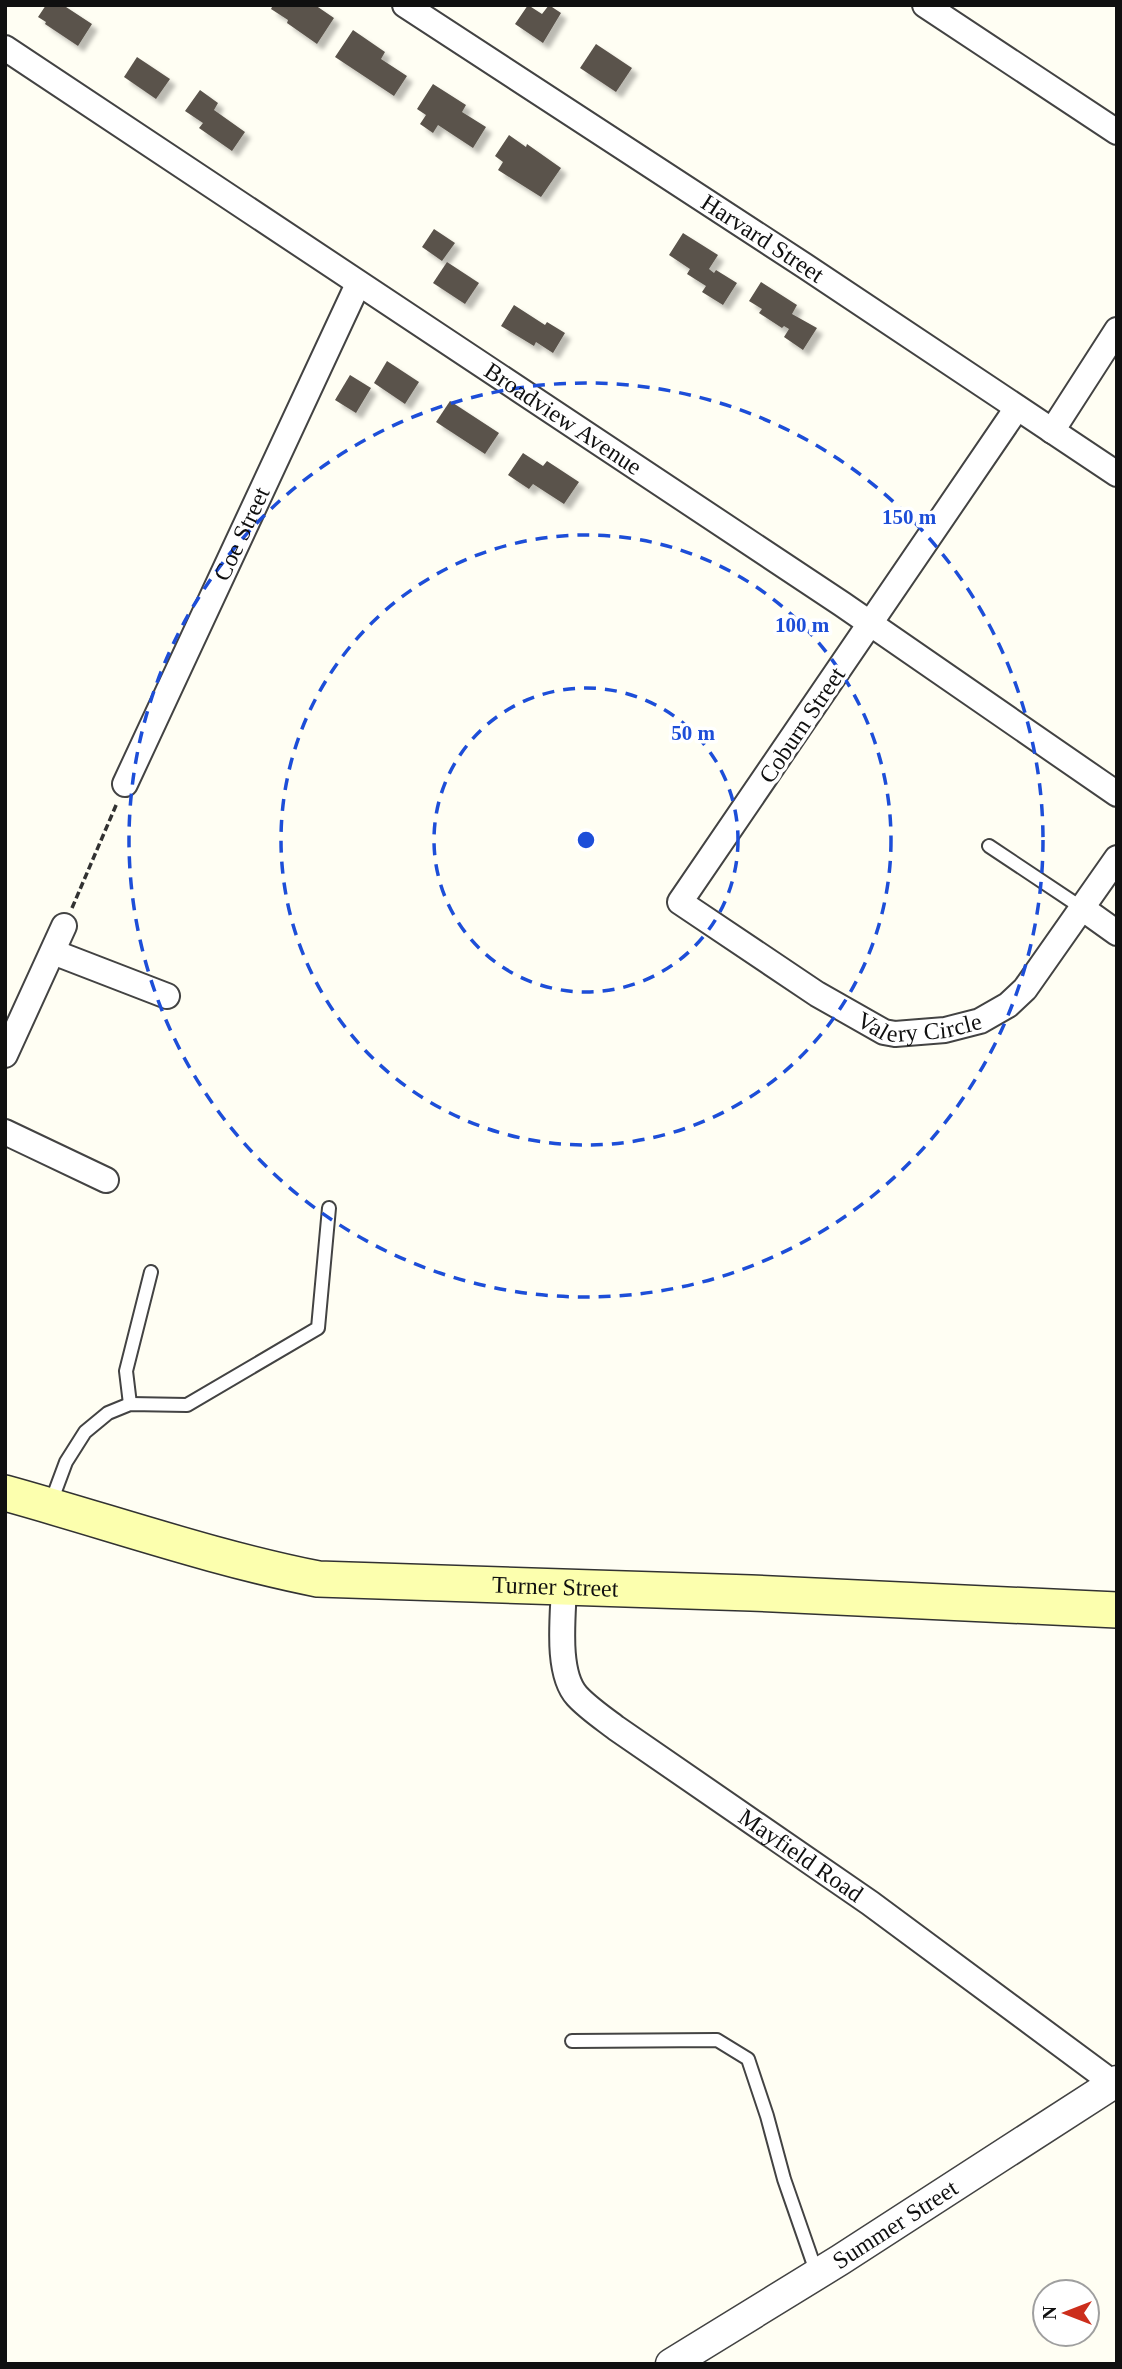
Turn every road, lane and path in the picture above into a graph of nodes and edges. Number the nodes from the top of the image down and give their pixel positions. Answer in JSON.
{"nodes":[{"id":1,"x":405,"y":5,"type":"edge"},
{"id":2,"x":925,"y":5,"type":"edge"},
{"id":3,"x":5,"y":48,"type":"edge"},
{"id":4,"x":1117,"y":132,"type":"edge"},
{"id":5,"x":358,"y":284,"type":"junction"},
{"id":6,"x":1117,"y":330,"type":"edge"},
{"id":7,"x":1017,"y":408,"type":"junction"},
{"id":8,"x":1052,"y":431,"type":"junction"},
{"id":9,"x":1117,"y":474,"type":"edge"},
{"id":10,"x":870,"y":624,"type":"junction"},
{"id":11,"x":125,"y":784,"type":"joint"},
{"id":12,"x":1117,"y":794,"type":"edge"},
{"id":13,"x":989,"y":846,"type":"dead end"},
{"id":14,"x":1117,"y":858,"type":"edge"},
{"id":15,"x":680,"y":902,"type":"joint"},
{"id":16,"x":1082,"y":908,"type":"junction"},
{"id":17,"x":64,"y":926,"type":"joint"},
{"id":18,"x":1117,"y":933,"type":"edge"},
{"id":19,"x":53,"y":952,"type":"junction"},
{"id":20,"x":167,"y":996,"type":"dead end"},
{"id":21,"x":5,"y":1055,"type":"edge"},
{"id":22,"x":5,"y":1132,"type":"edge"},
{"id":23,"x":106,"y":1180,"type":"dead end"},
{"id":24,"x":329,"y":1208,"type":"dead end"},
{"id":25,"x":151,"y":1272,"type":"dead end"},
{"id":26,"x":130,"y":1404,"type":"junction"},
{"id":27,"x":5,"y":1493,"type":"edge"},
{"id":28,"x":50,"y":1505,"type":"junction"},
{"id":29,"x":564,"y":1587,"type":"junction"},
{"id":30,"x":1117,"y":1610,"type":"edge"},
{"id":31,"x":572,"y":2041,"type":"dead end"},
{"id":32,"x":1115,"y":2082,"type":"edge"},
{"id":33,"x":817,"y":2274,"type":"junction"},
{"id":34,"x":671,"y":2364,"type":"edge"}],
"edges":[{"from":1,"to":7,"type":"street","name":"Harvard Street"},
{"from":2,"to":4,"type":"street"},
{"from":3,"to":5,"type":"street","name":"Broadview Avenue"},
{"from":5,"to":10,"type":"street","name":"Broadview Avenue"},
{"from":5,"to":11,"type":"street","name":"Coe Street"},
{"from":6,"to":8,"type":"street"},
{"from":7,"to":8,"type":"street","name":"Harvard Street"},
{"from":7,"to":10,"type":"street","name":"Coburn Street"},
{"from":8,"to":9,"type":"street","name":"Harvard Street"},
{"from":10,"to":12,"type":"street","name":"Broadview Avenue"},
{"from":10,"to":15,"type":"street","name":"Coburn Street"},
{"from":11,"to":17,"type":"path"},
{"from":13,"to":16,"type":"lane"},
{"from":14,"to":16,"type":"street","name":"Valery Circle"},
{"from":15,"to":16,"type":"street","name":"Valery Circle"},
{"from":16,"to":18,"type":"street"},
{"from":17,"to":19,"type":"street"},
{"from":19,"to":20,"type":"street"},
{"from":19,"to":21,"type":"street"},
{"from":22,"to":23,"type":"street"},
{"from":24,"to":26,"type":"lane"},
{"from":25,"to":26,"type":"lane"},
{"from":26,"to":28,"type":"lane"},
{"from":27,"to":28,"type":"main road","name":"Turner Street"},
{"from":28,"to":29,"type":"main road","name":"Turner Street"},
{"from":29,"to":30,"type":"main road","name":"Turner Street"},
{"from":29,"to":32,"type":"street","name":"Mayfield Road"},
{"from":31,"to":33,"type":"lane"},
{"from":32,"to":33,"type":"street","name":"Summer Street"},
{"from":33,"to":34,"type":"street","name":"Summer Street"}]}
